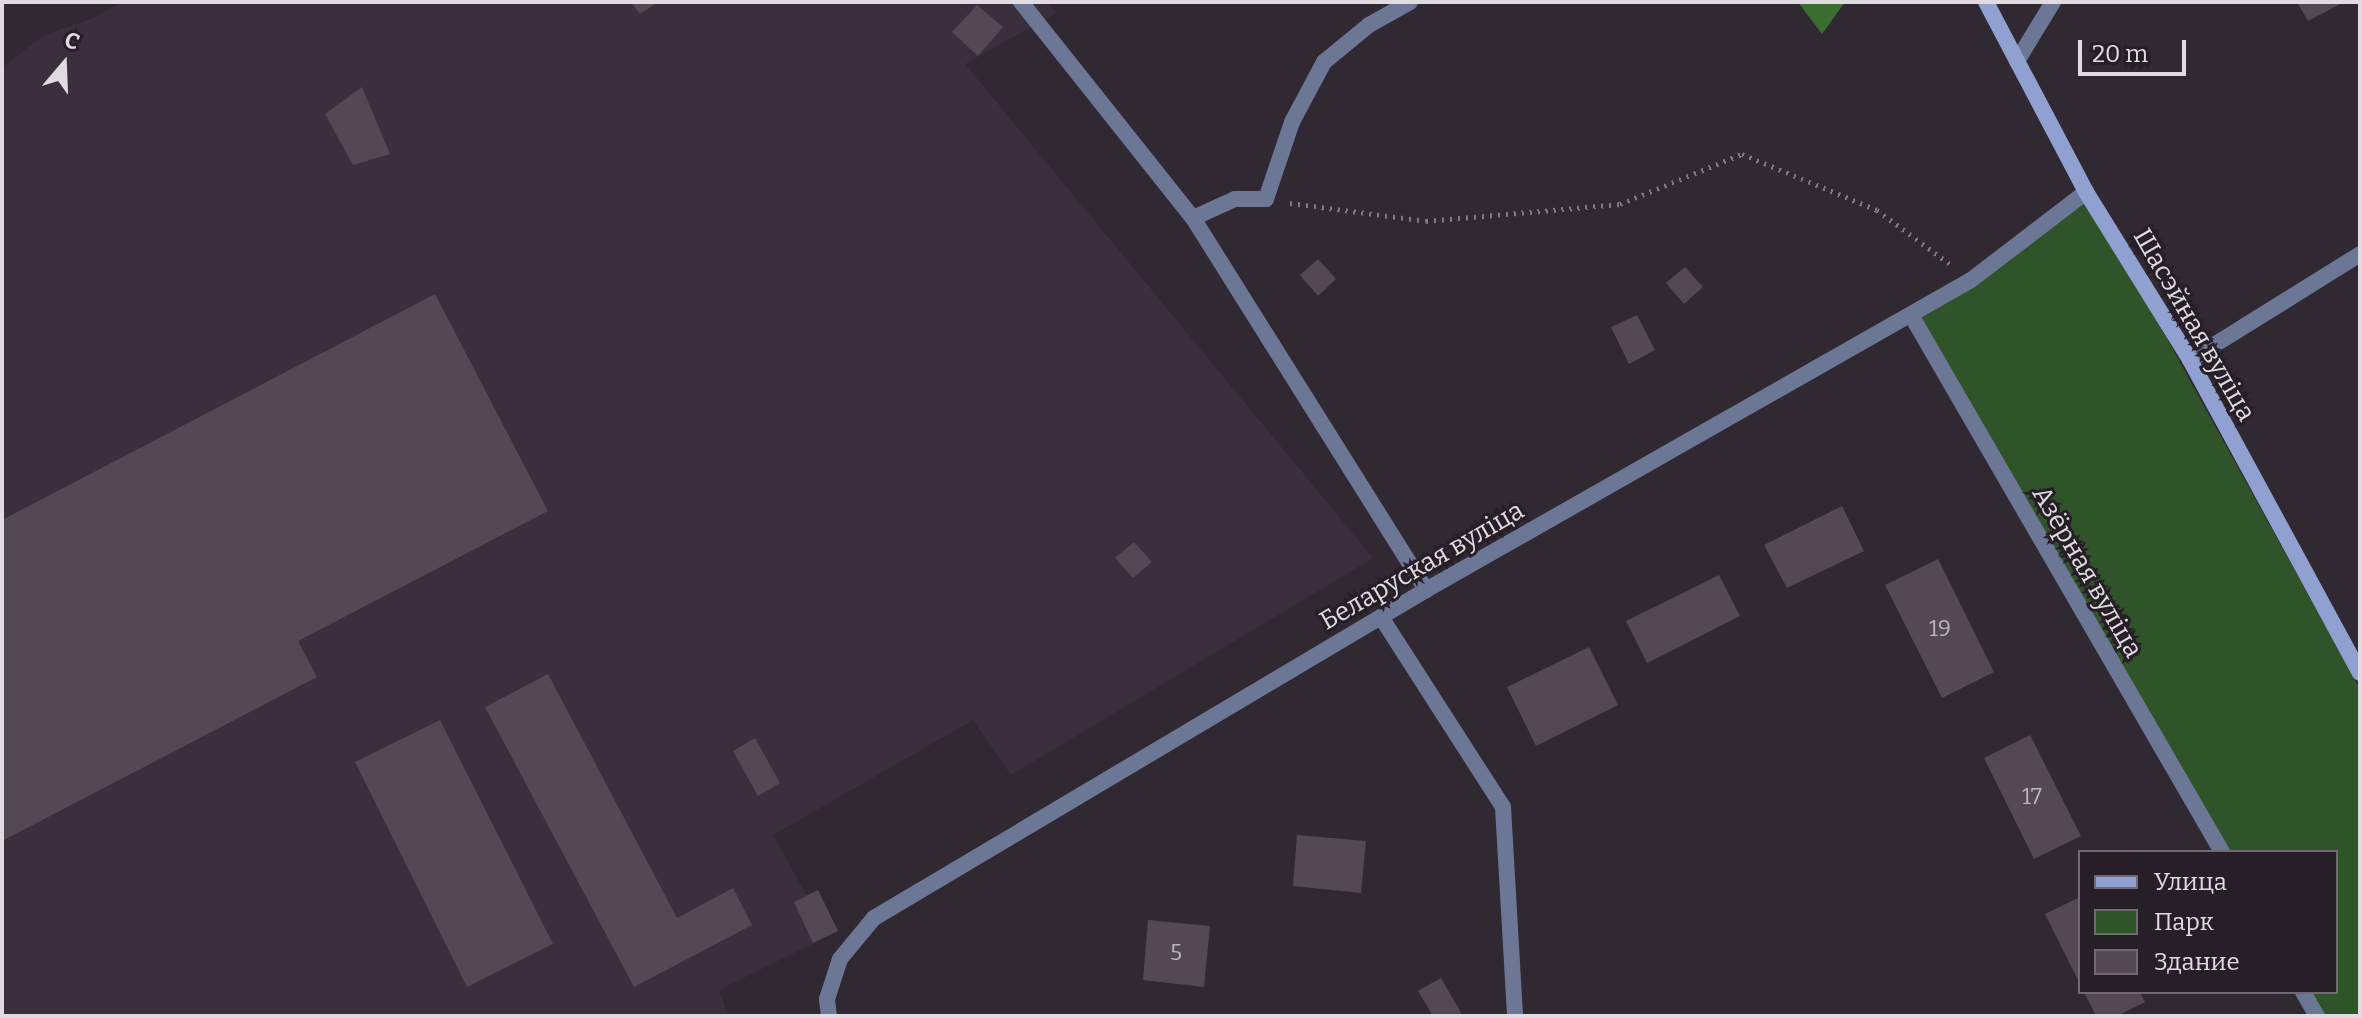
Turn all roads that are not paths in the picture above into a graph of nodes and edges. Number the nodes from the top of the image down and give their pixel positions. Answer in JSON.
{"nodes":[{"id":1,"x":1021,"y":2,"type":"edge"},
{"id":2,"x":1410,"y":2,"type":"edge"},
{"id":3,"x":1986,"y":2,"type":"edge"},
{"id":4,"x":2053,"y":2,"type":"edge"},
{"id":5,"x":2017,"y":61,"type":"junction"},
{"id":6,"x":2086,"y":192,"type":"junction"},
{"id":7,"x":1193,"y":218,"type":"junction"},
{"id":8,"x":2360,"y":254,"type":"edge"},
{"id":9,"x":1911,"y":315,"type":"junction"},
{"id":10,"x":2190,"y":360,"type":"junction"},
{"id":11,"x":1426,"y":590,"type":"junction"},
{"id":12,"x":1381,"y":617,"type":"junction"},
{"id":13,"x":2360,"y":673,"type":"edge"},
{"id":14,"x":2221,"y":850,"type":"edge"},
{"id":15,"x":2304,"y":994,"type":"edge"},
{"id":16,"x":829,"y":1016,"type":"edge"},
{"id":17,"x":1515,"y":1016,"type":"edge"},
{"id":18,"x":2317,"y":1016,"type":"edge"}],
"edges":[{"from":1,"to":7,"type":"street"},
{"from":2,"to":7,"type":"street"},
{"from":3,"to":5,"type":"main road","name":"Шасэйная вуліца"},
{"from":4,"to":5,"type":"street"},
{"from":5,"to":6,"type":"main road","name":"Шасэйная вуліца"},
{"from":6,"to":9,"type":"street","name":"Беларуская вуліца"},
{"from":6,"to":10,"type":"main road","name":"Шасэйная вуліца"},
{"from":7,"to":11,"type":"street"},
{"from":8,"to":10,"type":"street"},
{"from":9,"to":11,"type":"street","name":"Беларуская вуліца"},
{"from":9,"to":14,"type":"street","name":"Азёрная вуліца"},
{"from":10,"to":13,"type":"main road","name":"Шасэйная вуліца"},
{"from":11,"to":12,"type":"street","name":"Беларуская вуліца"},
{"from":12,"to":16,"type":"street","name":"Беларуская вуліца"},
{"from":12,"to":17,"type":"street"},
{"from":15,"to":18,"type":"street"}]}
